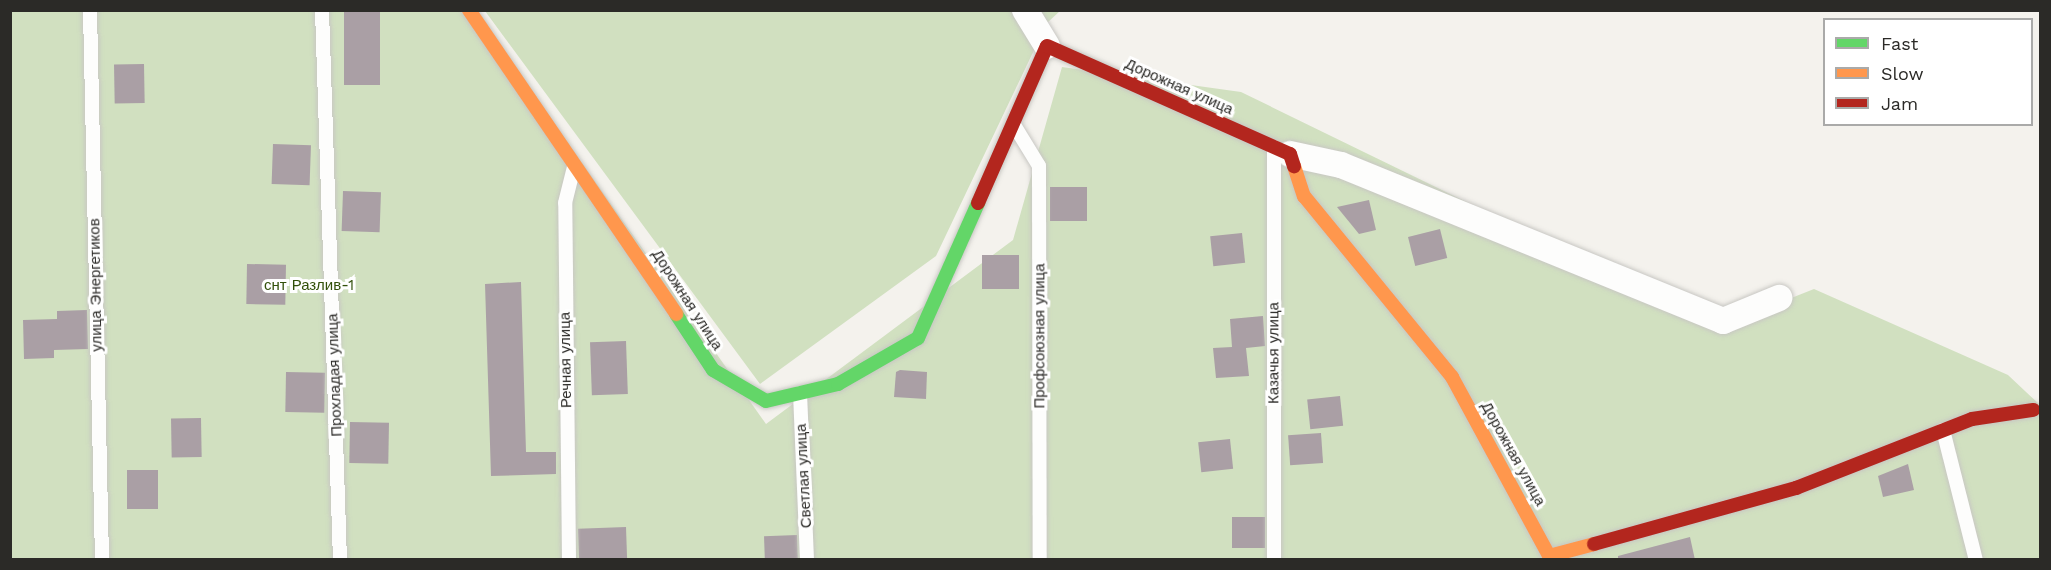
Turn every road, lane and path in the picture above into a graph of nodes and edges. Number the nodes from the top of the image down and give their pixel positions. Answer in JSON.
{"nodes":[{"id":1,"x":90,"y":10,"type":"edge"},
{"id":2,"x":322,"y":10,"type":"edge"},
{"id":3,"x":469,"y":10,"type":"edge"},
{"id":4,"x":1025,"y":10,"type":"edge"},
{"id":5,"x":1047,"y":46,"type":"junction"},
{"id":6,"x":1012,"y":121,"type":"junction"},
{"id":7,"x":1282,"y":151,"type":"junction"},
{"id":8,"x":576,"y":162,"type":"junction"},
{"id":9,"x":1779,"y":298,"type":"dead end"},
{"id":10,"x":800,"y":393,"type":"junction"},
{"id":11,"x":2037,"y":415,"type":"edge"},
{"id":12,"x":1942,"y":430,"type":"junction"},
{"id":13,"x":102,"y":560,"type":"edge"},
{"id":14,"x":340,"y":560,"type":"edge"},
{"id":15,"x":569,"y":560,"type":"edge"},
{"id":16,"x":807,"y":560,"type":"edge"},
{"id":17,"x":1041,"y":560,"type":"edge"},
{"id":18,"x":1274,"y":560,"type":"edge"},
{"id":19,"x":1976,"y":560,"type":"edge"}],
"edges":[{"from":1,"to":13,"type":"lane","name":"улица Энергетиков"},
{"from":2,"to":14,"type":"lane","name":"Прохладая улица"},
{"from":3,"to":8,"type":"street","name":"Дорожная улица"},
{"from":4,"to":5,"type":"street"},
{"from":5,"to":6,"type":"street","name":"Дорожная улица"},
{"from":5,"to":7,"type":"street","name":"Дорожная улица"},
{"from":6,"to":10,"type":"street","name":"Дорожная улица"},
{"from":6,"to":17,"type":"lane","name":"Профсоюзная улица"},
{"from":7,"to":9,"type":"street"},
{"from":7,"to":12,"type":"street","name":"Дорожная улица"},
{"from":7,"to":18,"type":"lane","name":"Казачья улица"},
{"from":8,"to":10,"type":"street","name":"Дорожная улица"},
{"from":8,"to":15,"type":"lane","name":"Речная улица"},
{"from":10,"to":16,"type":"lane","name":"Светлая улица"},
{"from":11,"to":12,"type":"street","name":"Дорожная улица"},
{"from":12,"to":19,"type":"lane"}]}
